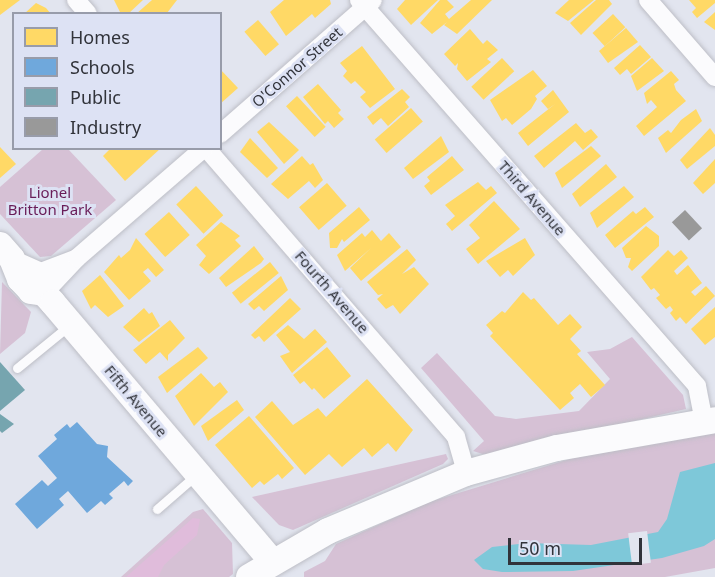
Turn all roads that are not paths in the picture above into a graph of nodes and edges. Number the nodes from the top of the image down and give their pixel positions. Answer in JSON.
{"nodes":[{"id":1,"x":76,"y":0,"type":"edge"},
{"id":2,"x":648,"y":0,"type":"edge"},
{"id":3,"x":366,"y":2,"type":"edge"},
{"id":4,"x":86,"y":12,"type":"edge"},
{"id":5,"x":715,"y":77,"type":"edge"},
{"id":6,"x":222,"y":132,"type":"edge"},
{"id":7,"x":203,"y":150,"type":"edge"},
{"id":8,"x":207,"y":150,"type":"edge"},
{"id":9,"x":5,"y":255,"type":"edge"},
{"id":10,"x":77,"y":258,"type":"junction"},
{"id":11,"x":44,"y":293,"type":"junction"},
{"id":12,"x":71,"y":324,"type":"junction"},
{"id":13,"x":17,"y":369,"type":"dead end"},
{"id":14,"x":706,"y":413,"type":"edge"},
{"id":15,"x":198,"y":473,"type":"junction"},
{"id":16,"x":466,"y":473,"type":"junction"},
{"id":17,"x":157,"y":509,"type":"dead end"},
{"id":18,"x":273,"y":562,"type":"junction"},
{"id":19,"x":249,"y":577,"type":"edge"}],
"edges":[{"from":1,"to":4,"type":"street"},
{"from":2,"to":5,"type":"street"},
{"from":3,"to":6,"type":"street","name":"O'Connor Street"},
{"from":3,"to":14,"type":"street","name":"Third Avenue"},
{"from":7,"to":10,"type":"street"},
{"from":8,"to":16,"type":"street","name":"Fourth Avenue"},
{"from":9,"to":10,"type":"street"},
{"from":9,"to":11,"type":"main road","name":"Fifth Avenue"},
{"from":10,"to":11,"type":"street"},
{"from":11,"to":12,"type":"main road","name":"Fifth Avenue"},
{"from":12,"to":13,"type":"lane"},
{"from":12,"to":15,"type":"main road","name":"Fifth Avenue"},
{"from":14,"to":16,"type":"main road"},
{"from":15,"to":17,"type":"lane"},
{"from":15,"to":18,"type":"main road","name":"Fifth Avenue"},
{"from":16,"to":18,"type":"main road"},
{"from":18,"to":19,"type":"main road"}]}
